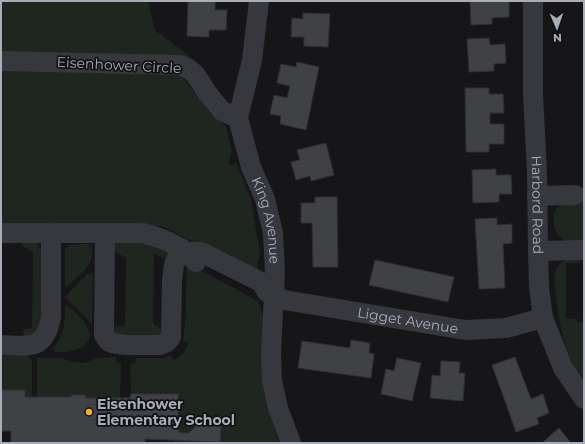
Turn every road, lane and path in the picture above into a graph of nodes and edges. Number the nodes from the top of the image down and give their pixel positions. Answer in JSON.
{"nodes":[{"id":1,"x":259,"y":1,"type":"edge"},
{"id":2,"x":533,"y":1,"type":"edge"},
{"id":3,"x":1,"y":61,"type":"edge"},
{"id":4,"x":238,"y":118,"type":"junction"},
{"id":5,"x":575,"y":195,"type":"dead end"},
{"id":6,"x":537,"y":196,"type":"junction"},
{"id":7,"x":1,"y":233,"type":"edge"},
{"id":8,"x":51,"y":233,"type":"junction"},
{"id":9,"x":105,"y":234,"type":"junction"},
{"id":10,"x":185,"y":250,"type":"junction"},
{"id":11,"x":584,"y":250,"type":"edge"},
{"id":12,"x":538,"y":251,"type":"junction"},
{"id":13,"x":270,"y":294,"type":"junction"},
{"id":14,"x":543,"y":318,"type":"junction"},
{"id":15,"x":1,"y":345,"type":"edge"},
{"id":16,"x":584,"y":399,"type":"edge"},
{"id":17,"x":291,"y":443,"type":"edge"}],
"edges":[{"from":1,"to":4,"type":"street","name":"King Avenue"},
{"from":2,"to":6,"type":"street","name":"Harbord Road"},
{"from":3,"to":4,"type":"street","name":"Eisenhower Circle"},
{"from":4,"to":13,"type":"street","name":"King Avenue"},
{"from":5,"to":6,"type":"street"},
{"from":6,"to":12,"type":"street","name":"Harbord Road"},
{"from":7,"to":8,"type":"street"},
{"from":8,"to":9,"type":"street"},
{"from":8,"to":15,"type":"street"},
{"from":9,"to":10,"type":"street"},
{"from":9,"to":10,"type":"street"},
{"from":10,"to":13,"type":"street"},
{"from":11,"to":12,"type":"street"},
{"from":12,"to":14,"type":"street","name":"Harbord Road"},
{"from":13,"to":14,"type":"street","name":"Ligget Avenue"},
{"from":13,"to":17,"type":"street","name":"King Avenue"},
{"from":14,"to":16,"type":"street","name":"Harbord Road"}]}
